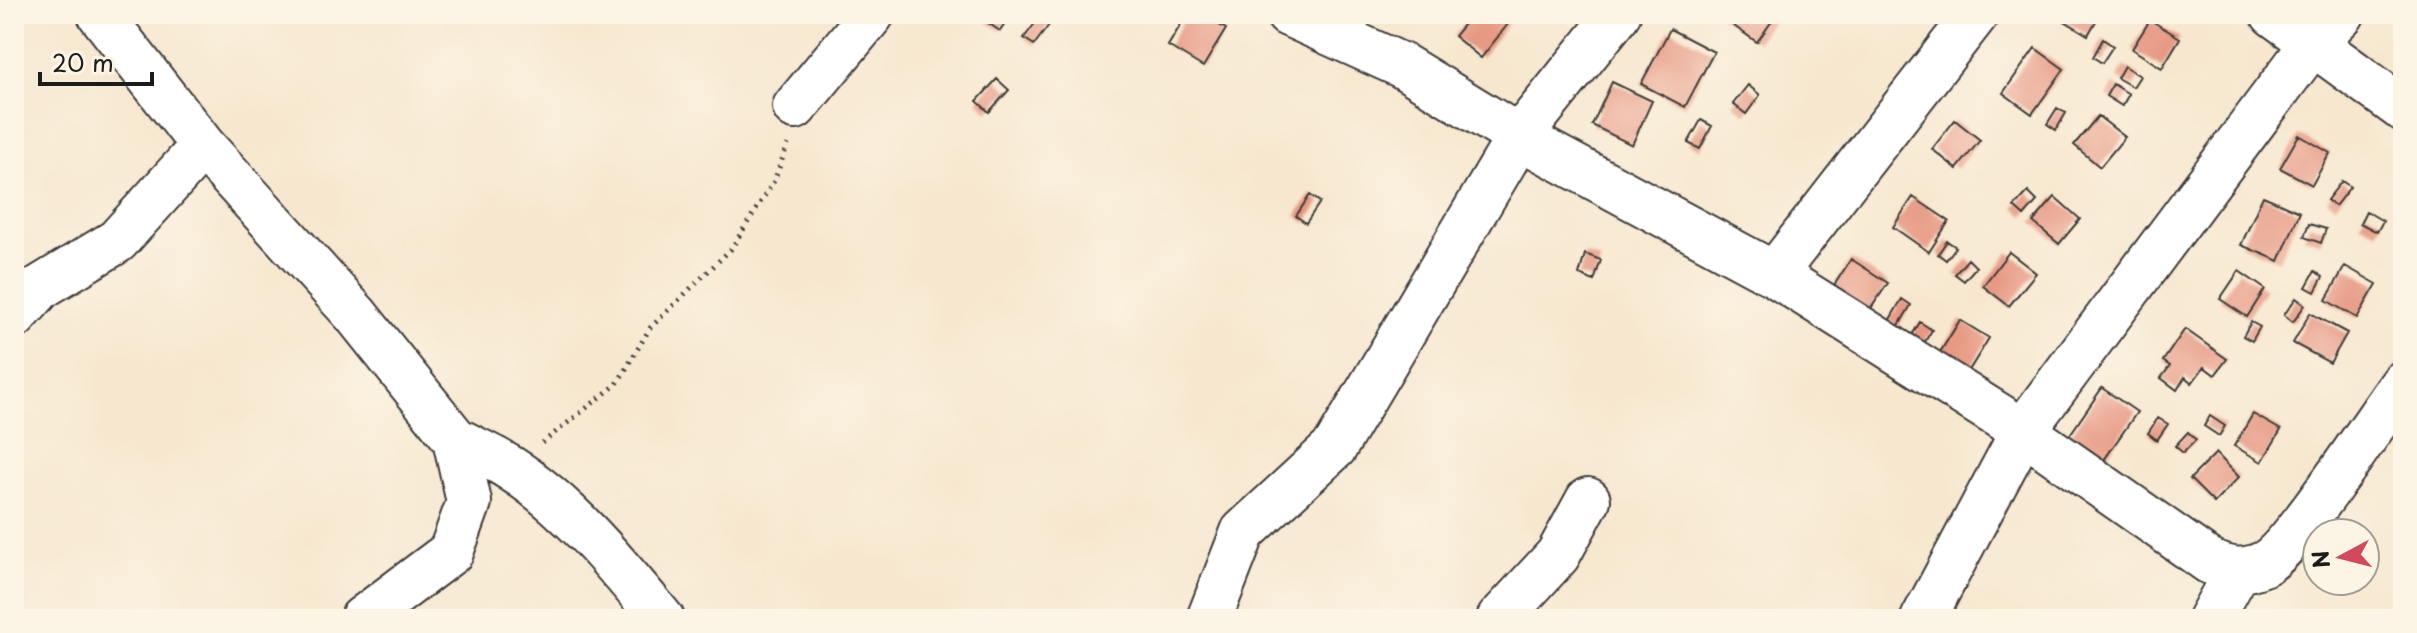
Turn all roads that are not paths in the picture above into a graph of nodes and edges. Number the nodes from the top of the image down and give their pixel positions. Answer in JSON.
{"nodes":[{"id":1,"x":100,"y":14,"type":"edge"},
{"id":2,"x":872,"y":14,"type":"edge"},
{"id":3,"x":1288,"y":14,"type":"edge"},
{"id":4,"x":1618,"y":14,"type":"edge"},
{"id":5,"x":1976,"y":14,"type":"edge"},
{"id":6,"x":2273,"y":14,"type":"edge"},
{"id":7,"x":2342,"y":14,"type":"edge"},
{"id":8,"x":2312,"y":44,"type":"junction"},
{"id":9,"x":795,"y":107,"type":"road end"},
{"id":10,"x":2403,"y":109,"type":"edge"},
{"id":11,"x":1519,"y":137,"type":"junction"},
{"id":12,"x":203,"y":146,"type":"junction"},
{"id":13,"x":1774,"y":274,"type":"junction"},
{"id":14,"x":14,"y":317,"type":"edge"},
{"id":15,"x":2403,"y":383,"type":"edge"},
{"id":16,"x":2023,"y":431,"type":"junction"},
{"id":17,"x":455,"y":439,"type":"junction"},
{"id":18,"x":1588,"y":500,"type":"dead end"},
{"id":19,"x":2236,"y":572,"type":"junction"},
{"id":20,"x":1507,"y":617,"type":"edge"},
{"id":21,"x":362,"y":619,"type":"edge"},
{"id":22,"x":662,"y":619,"type":"edge"},
{"id":23,"x":1209,"y":619,"type":"edge"},
{"id":24,"x":1923,"y":619,"type":"edge"},
{"id":25,"x":2210,"y":619,"type":"edge"}],
"edges":[{"from":1,"to":12,"type":"street"},
{"from":2,"to":9,"type":"street"},
{"from":3,"to":11,"type":"street"},
{"from":4,"to":11,"type":"street"},
{"from":5,"to":13,"type":"street"},
{"from":6,"to":8,"type":"street"},
{"from":7,"to":8,"type":"street"},
{"from":8,"to":10,"type":"street"},
{"from":8,"to":16,"type":"street"},
{"from":11,"to":13,"type":"street"},
{"from":11,"to":23,"type":"street"},
{"from":12,"to":14,"type":"street"},
{"from":12,"to":17,"type":"street"},
{"from":13,"to":16,"type":"street"},
{"from":15,"to":19,"type":"street"},
{"from":16,"to":19,"type":"street"},
{"from":16,"to":24,"type":"street"},
{"from":17,"to":21,"type":"street"},
{"from":17,"to":22,"type":"street"},
{"from":18,"to":20,"type":"street"},
{"from":19,"to":25,"type":"street"}]}
